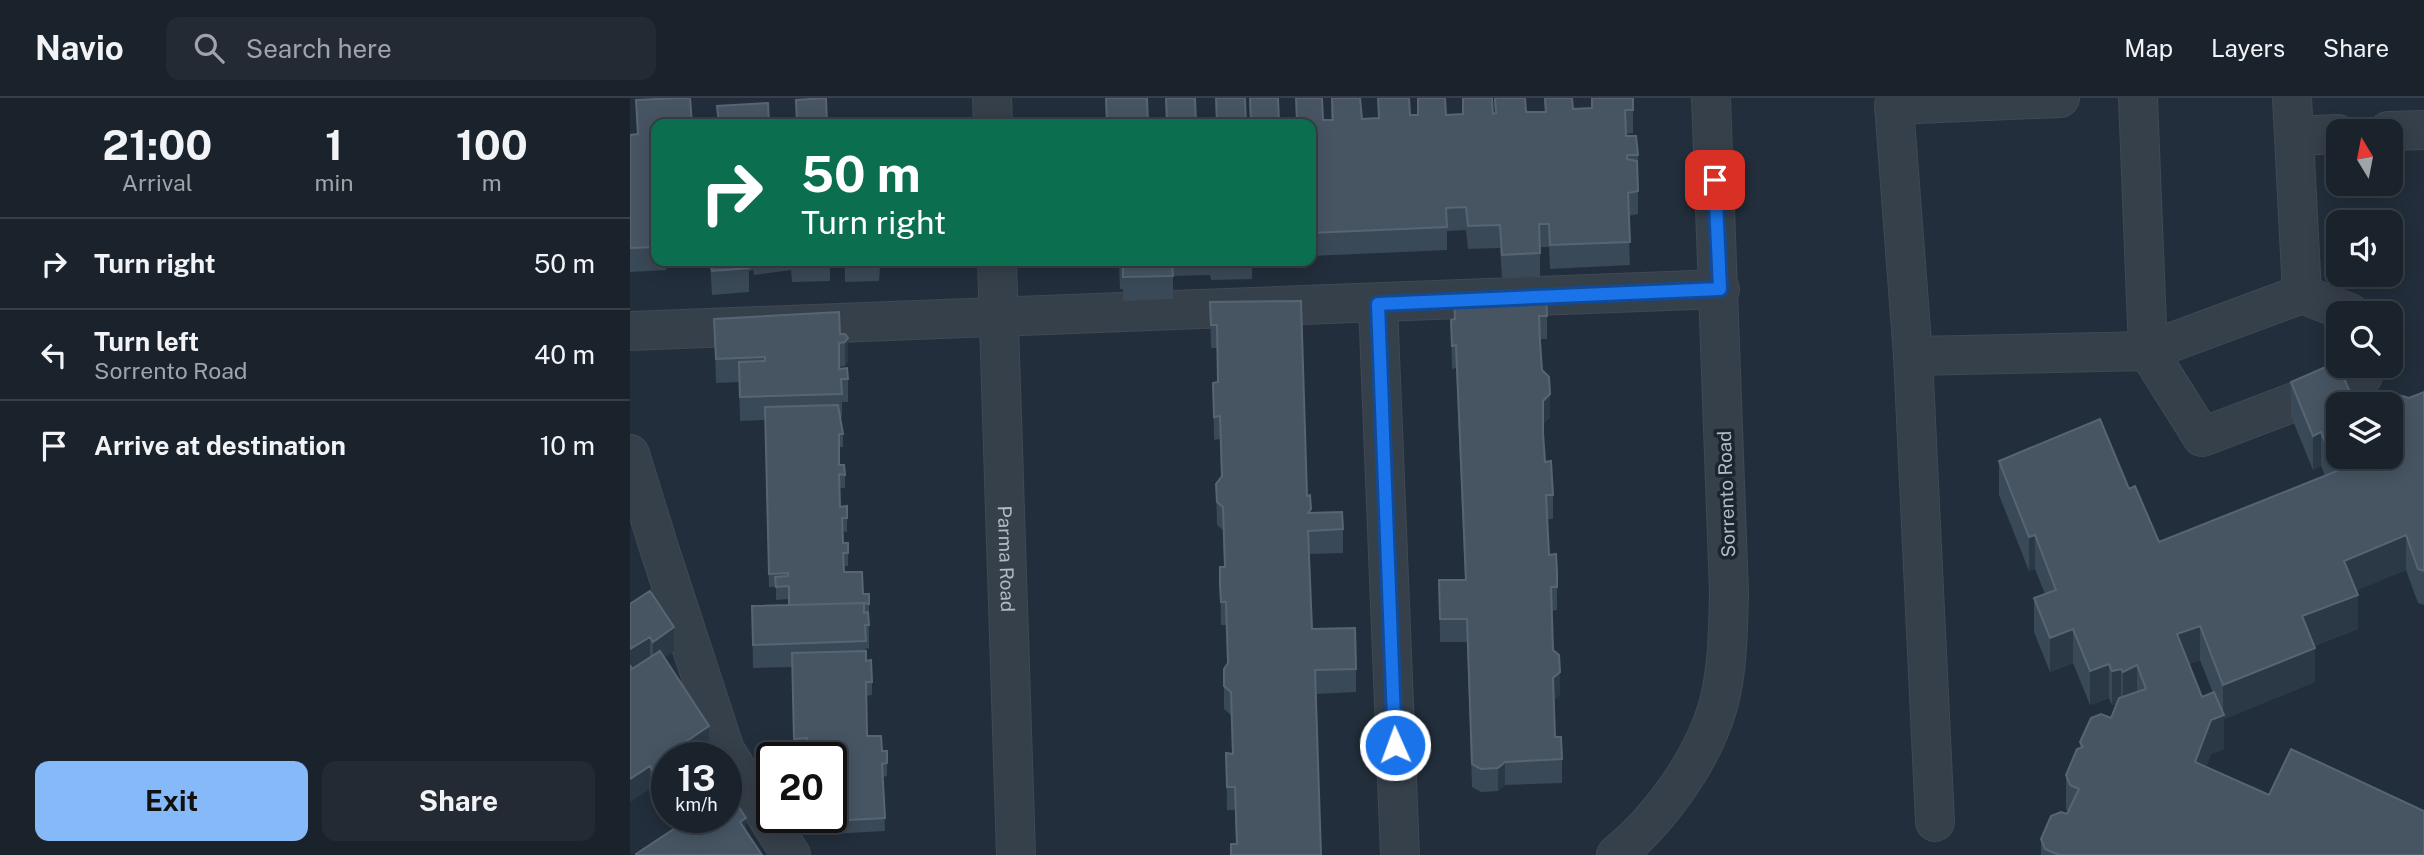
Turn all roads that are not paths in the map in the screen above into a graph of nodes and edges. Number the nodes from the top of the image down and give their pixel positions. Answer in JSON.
{"nodes":[{"id":1,"x":992,"y":98,"type":"edge"},
{"id":2,"x":1711,"y":98,"type":"edge"},
{"id":3,"x":2060,"y":98,"type":"edge"},
{"id":4,"x":2138,"y":98,"type":"edge"},
{"id":5,"x":2292,"y":98,"type":"edge"},
{"id":6,"x":993,"y":119,"type":"edge"},
{"id":7,"x":2424,"y":130,"type":"edge"},
{"id":8,"x":2403,"y":131,"type":"edge"},
{"id":9,"x":2326,"y":135,"type":"edge"},
{"id":10,"x":2294,"y":136,"type":"junction"},
{"id":11,"x":997,"y":266,"type":"edge"},
{"id":12,"x":1720,"y":289,"type":"junction"},
{"id":13,"x":2302,"y":294,"type":"junction"},
{"id":14,"x":1378,"y":304,"type":"junction"},
{"id":15,"x":2326,"y":304,"type":"edge"},
{"id":16,"x":999,"y":318,"type":"junction"},
{"id":17,"x":630,"y":331,"type":"edge"},
{"id":18,"x":2148,"y":351,"type":"junction"},
{"id":19,"x":1913,"y":356,"type":"junction"},
{"id":20,"x":2358,"y":378,"type":"edge"},
{"id":21,"x":630,"y":454,"type":"edge"},
{"id":22,"x":1935,"y":822,"type":"dead end"},
{"id":23,"x":791,"y":855,"type":"edge"},
{"id":24,"x":1016,"y":855,"type":"edge"},
{"id":25,"x":1400,"y":855,"type":"edge"},
{"id":26,"x":1616,"y":855,"type":"edge"}],
"edges":[{"from":1,"to":6,"type":"street"},
{"from":2,"to":12,"type":"street","name":"Sorrento Road"},
{"from":3,"to":19,"type":"street"},
{"from":4,"to":18,"type":"street"},
{"from":5,"to":10,"type":"street"},
{"from":7,"to":8,"type":"street"},
{"from":9,"to":10,"type":"street"},
{"from":10,"to":13,"type":"street"},
{"from":11,"to":16,"type":"street","name":"Parma Road"},
{"from":12,"to":14,"type":"street"},
{"from":12,"to":26,"type":"street","name":"Sorrento Road"},
{"from":13,"to":15,"type":"street"},
{"from":13,"to":18,"type":"street"},
{"from":14,"to":16,"type":"street"},
{"from":14,"to":25,"type":"street"},
{"from":16,"to":17,"type":"street"},
{"from":16,"to":24,"type":"street","name":"Parma Road"},
{"from":18,"to":19,"type":"street"},
{"from":18,"to":20,"type":"street"},
{"from":19,"to":22,"type":"street"},
{"from":21,"to":23,"type":"street"}]}
